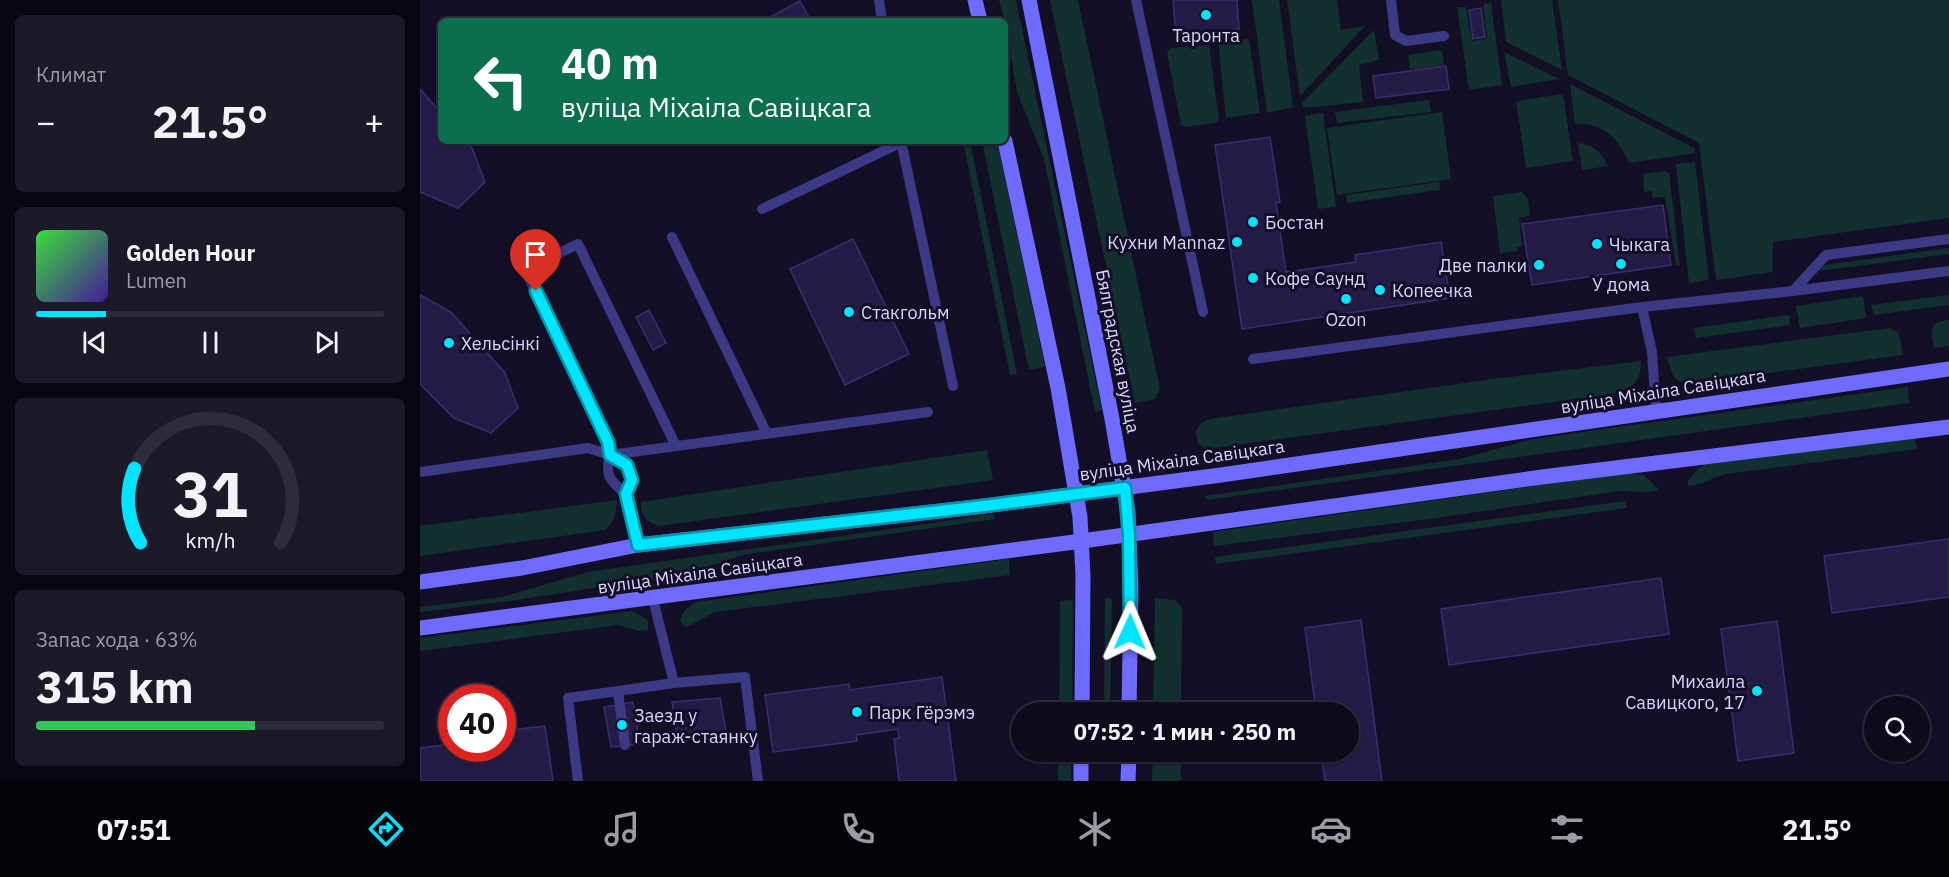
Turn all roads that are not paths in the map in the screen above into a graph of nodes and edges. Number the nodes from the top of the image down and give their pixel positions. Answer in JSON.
{"nodes":[{"id":1,"x":879,"y":0,"type":"edge"},
{"id":2,"x":975,"y":0,"type":"edge"},
{"id":3,"x":1029,"y":0,"type":"edge"},
{"id":4,"x":1136,"y":0,"type":"edge"},
{"id":5,"x":1391,"y":0,"type":"edge"},
{"id":6,"x":882,"y":18,"type":"edge"},
{"id":7,"x":979,"y":18,"type":"edge"},
{"id":8,"x":1444,"y":36,"type":"dead end"},
{"id":9,"x":895,"y":144,"type":"edge"},
{"id":10,"x":902,"y":144,"type":"edge"},
{"id":11,"x":1006,"y":144,"type":"edge"},
{"id":12,"x":762,"y":209,"type":"dead end"},
{"id":13,"x":672,"y":237,"type":"dead end"},
{"id":14,"x":1949,"y":239,"type":"edge"},
{"id":15,"x":1949,"y":271,"type":"edge"},
{"id":16,"x":1793,"y":291,"type":"junction"},
{"id":17,"x":1642,"y":307,"type":"junction"},
{"id":18,"x":1203,"y":312,"type":"dead end"},
{"id":19,"x":1253,"y":359,"type":"dead end"},
{"id":20,"x":1949,"y":369,"type":"edge"},
{"id":21,"x":953,"y":386,"type":"dead end"},
{"id":22,"x":928,"y":412,"type":"dead end"},
{"id":23,"x":1656,"y":412,"type":"junction"},
{"id":24,"x":1949,"y":427,"type":"edge"},
{"id":25,"x":767,"y":434,"type":"junction"},
{"id":26,"x":676,"y":446,"type":"junction"},
{"id":27,"x":610,"y":455,"type":"junction"},
{"id":28,"x":420,"y":472,"type":"edge"},
{"id":29,"x":1125,"y":488,"type":"junction"},
{"id":30,"x":626,"y":494,"type":"junction"},
{"id":31,"x":1077,"y":494,"type":"junction"},
{"id":32,"x":1129,"y":535,"type":"junction"},
{"id":33,"x":1082,"y":542,"type":"junction"},
{"id":34,"x":638,"y":545,"type":"junction"},
{"id":35,"x":420,"y":582,"type":"edge"},
{"id":36,"x":653,"y":599,"type":"junction"},
{"id":37,"x":420,"y":628,"type":"edge"},
{"id":38,"x":674,"y":683,"type":"junction"},
{"id":39,"x":618,"y":691,"type":"junction"},
{"id":40,"x":1082,"y":702,"type":"edge"},
{"id":41,"x":1129,"y":702,"type":"edge"},
{"id":42,"x":625,"y":745,"type":"dead end"},
{"id":43,"x":1081,"y":762,"type":"edge"},
{"id":44,"x":1129,"y":762,"type":"edge"},
{"id":45,"x":578,"y":781,"type":"edge"},
{"id":46,"x":758,"y":781,"type":"edge"},
{"id":47,"x":1081,"y":781,"type":"edge"},
{"id":48,"x":1128,"y":781,"type":"edge"}],
"edges":[{"from":1,"to":6,"type":"lane"},
{"from":2,"to":7,"type":"street"},
{"from":3,"to":29,"type":"street","name":"Бялградская вуліца"},
{"from":4,"to":18,"type":"lane"},
{"from":5,"to":8,"type":"lane"},
{"from":9,"to":12,"type":"lane"},
{"from":10,"to":21,"type":"lane"},
{"from":11,"to":31,"type":"street"},
{"from":13,"to":25,"type":"lane"},
{"from":14,"to":16,"type":"lane"},
{"from":15,"to":16,"type":"lane"},
{"from":16,"to":17,"type":"lane"},
{"from":17,"to":19,"type":"lane"},
{"from":17,"to":23,"type":"lane"},
{"from":20,"to":23,"type":"street","name":"вуліца Міхаіла Савіцкага"},
{"from":22,"to":25,"type":"lane"},
{"from":23,"to":29,"type":"street","name":"вуліца Міхаіла Савіцкага"},
{"from":24,"to":32,"type":"street","name":"вуліца Міхаіла Савіцкага"},
{"from":25,"to":26,"type":"lane"},
{"from":26,"to":27,"type":"lane"},
{"from":26,"to":27,"type":"lane"},
{"from":27,"to":28,"type":"lane"},
{"from":27,"to":30,"type":"lane"},
{"from":27,"to":30,"type":"lane"},
{"from":29,"to":31,"type":"street","name":"вуліца Міхаіла Савіцкага"},
{"from":29,"to":32,"type":"street","name":"Бялградская вуліца"},
{"from":30,"to":34,"type":"lane"},
{"from":31,"to":33,"type":"street"},
{"from":31,"to":34,"type":"street","name":"вуліца Міхаіла Савіцкага"},
{"from":32,"to":33,"type":"street","name":"вуліца Міхаіла Савіцкага"},
{"from":32,"to":41,"type":"street","name":"Бялградская вуліца"},
{"from":33,"to":36,"type":"street","name":"вуліца Міхаіла Савіцкага"},
{"from":33,"to":40,"type":"street"},
{"from":34,"to":35,"type":"street","name":"вуліца Міхаіла Савіцкага"},
{"from":36,"to":37,"type":"street","name":"вуліца Міхаіла Савіцкага"},
{"from":36,"to":38,"type":"lane"},
{"from":38,"to":39,"type":"lane"},
{"from":38,"to":46,"type":"lane"},
{"from":39,"to":42,"type":"lane"},
{"from":39,"to":45,"type":"lane"},
{"from":43,"to":47,"type":"street"},
{"from":44,"to":48,"type":"street"}]}
